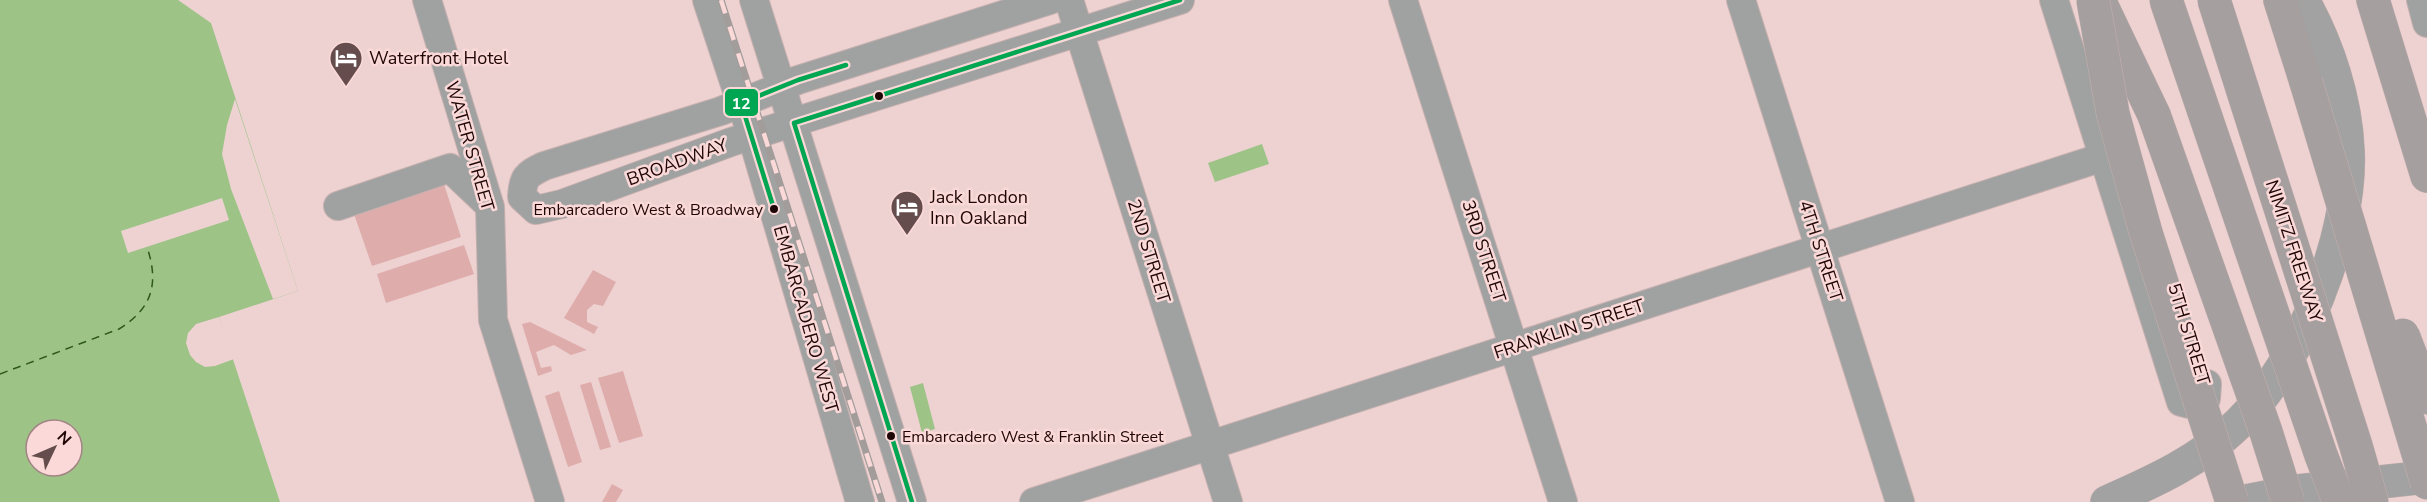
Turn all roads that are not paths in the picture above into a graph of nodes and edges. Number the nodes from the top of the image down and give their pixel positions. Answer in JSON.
{"nodes":[{"id":1,"x":428,"y":0,"type":"edge"},
{"id":2,"x":707,"y":0,"type":"edge"},
{"id":3,"x":754,"y":0,"type":"edge"},
{"id":4,"x":1050,"y":0,"type":"edge"},
{"id":5,"x":1069,"y":0,"type":"edge"},
{"id":6,"x":1180,"y":0,"type":"edge"},
{"id":7,"x":1403,"y":0,"type":"edge"},
{"id":8,"x":1741,"y":0,"type":"edge"},
{"id":9,"x":2054,"y":0,"type":"edge"},
{"id":10,"x":2094,"y":0,"type":"edge"},
{"id":11,"x":2099,"y":0,"type":"edge"},
{"id":12,"x":2166,"y":0,"type":"edge"},
{"id":13,"x":2214,"y":0,"type":"edge"},
{"id":14,"x":2280,"y":0,"type":"edge"},
{"id":15,"x":2303,"y":0,"type":"edge"},
{"id":16,"x":2373,"y":0,"type":"edge"},
{"id":17,"x":2421,"y":0,"type":"edge"},
{"id":18,"x":2427,"y":23,"type":"edge"},
{"id":19,"x":1080,"y":32,"type":"junction"},
{"id":20,"x":2306,"y":82,"type":"junction"},
{"id":21,"x":782,"y":86,"type":"junction"},
{"id":22,"x":741,"y":103,"type":"junction"},
{"id":23,"x":794,"y":123,"type":"junction"},
{"id":24,"x":752,"y":136,"type":"junction"},
{"id":25,"x":2103,"y":157,"type":"junction"},
{"id":26,"x":2427,"y":176,"type":"edge"},
{"id":27,"x":522,"y":197,"type":"junction"},
{"id":28,"x":338,"y":206,"type":"dead end"},
{"id":29,"x":490,"y":207,"type":"junction"},
{"id":30,"x":1820,"y":249,"type":"junction"},
{"id":31,"x":1514,"y":347,"type":"junction"},
{"id":32,"x":2427,"y":398,"type":"edge"},
{"id":33,"x":1210,"y":444,"type":"junction"},
{"id":34,"x":2427,"y":477,"type":"edge"},
{"id":35,"x":2427,"y":483,"type":"edge"},
{"id":36,"x":550,"y":502,"type":"edge"},
{"id":37,"x":860,"y":502,"type":"edge"},
{"id":38,"x":912,"y":502,"type":"edge"},
{"id":39,"x":1034,"y":502,"type":"edge"},
{"id":40,"x":1228,"y":502,"type":"edge"},
{"id":41,"x":1563,"y":502,"type":"edge"},
{"id":42,"x":1900,"y":502,"type":"edge"},
{"id":43,"x":2107,"y":502,"type":"edge"},
{"id":44,"x":2232,"y":502,"type":"edge"},
{"id":45,"x":2241,"y":502,"type":"edge"},
{"id":46,"x":2288,"y":502,"type":"edge"},
{"id":47,"x":2339,"y":502,"type":"edge"},
{"id":48,"x":2372,"y":502,"type":"edge"}],
"edges":[{"from":1,"to":29,"type":"street","name":"WATER STREET"},
{"from":2,"to":22,"type":"street","name":"EMBARCADERO WEST"},
{"from":3,"to":21,"type":"street"},
{"from":4,"to":21,"type":"street","name":"BROADWAY"},
{"from":5,"to":19,"type":"street","name":"2ND STREET"},
{"from":6,"to":19,"type":"street","name":"BROADWAY"},
{"from":7,"to":31,"type":"street","name":"3RD STREET"},
{"from":8,"to":30,"type":"street","name":"4TH STREET"},
{"from":9,"to":25,"type":"street","name":"5TH STREET"},
{"from":10,"to":44,"type":"highway","bridge":true},
{"from":11,"to":46,"type":"highway","bridge":true},
{"from":12,"to":47,"type":"highway","bridge":true},
{"from":13,"to":48,"type":"highway","name":"NIMITZ FREEWAY","bridge":true},
{"from":14,"to":20,"type":"highway"},
{"from":15,"to":43,"type":"main road"},
{"from":16,"to":26,"type":"highway"},
{"from":17,"to":18,"type":"street"},
{"from":19,"to":23,"type":"street","name":"BROADWAY"},
{"from":19,"to":33,"type":"street","name":"2ND STREET"},
{"from":20,"to":32,"type":"highway","bridge":true},
{"from":20,"to":35,"type":"highway","bridge":true},
{"from":21,"to":22,"type":"street","name":"BROADWAY"},
{"from":21,"to":23,"type":"street"},
{"from":22,"to":24,"type":"street","name":"EMBARCADERO WEST"},
{"from":22,"to":27,"type":"street","name":"BROADWAY"},
{"from":23,"to":24,"type":"street","name":"BROADWAY"},
{"from":23,"to":38,"type":"street"},
{"from":24,"to":27,"type":"street","name":"BROADWAY"},
{"from":24,"to":37,"type":"street","name":"EMBARCADERO WEST"},
{"from":25,"to":25,"type":"street","name":"5TH STREET"},
{"from":25,"to":30,"type":"street","name":"FRANKLIN STREET"},
{"from":27,"to":29,"type":"street"},
{"from":28,"to":29,"type":"street"},
{"from":29,"to":36,"type":"street","name":"WATER STREET"},
{"from":30,"to":31,"type":"street","name":"FRANKLIN STREET"},
{"from":30,"to":42,"type":"street","name":"4TH STREET"},
{"from":31,"to":33,"type":"street","name":"FRANKLIN STREET"},
{"from":31,"to":41,"type":"street","name":"3RD STREET"},
{"from":33,"to":39,"type":"street","name":"FRANKLIN STREET"},
{"from":33,"to":40,"type":"street","name":"2ND STREET"},
{"from":34,"to":45,"type":"main road"}]}
